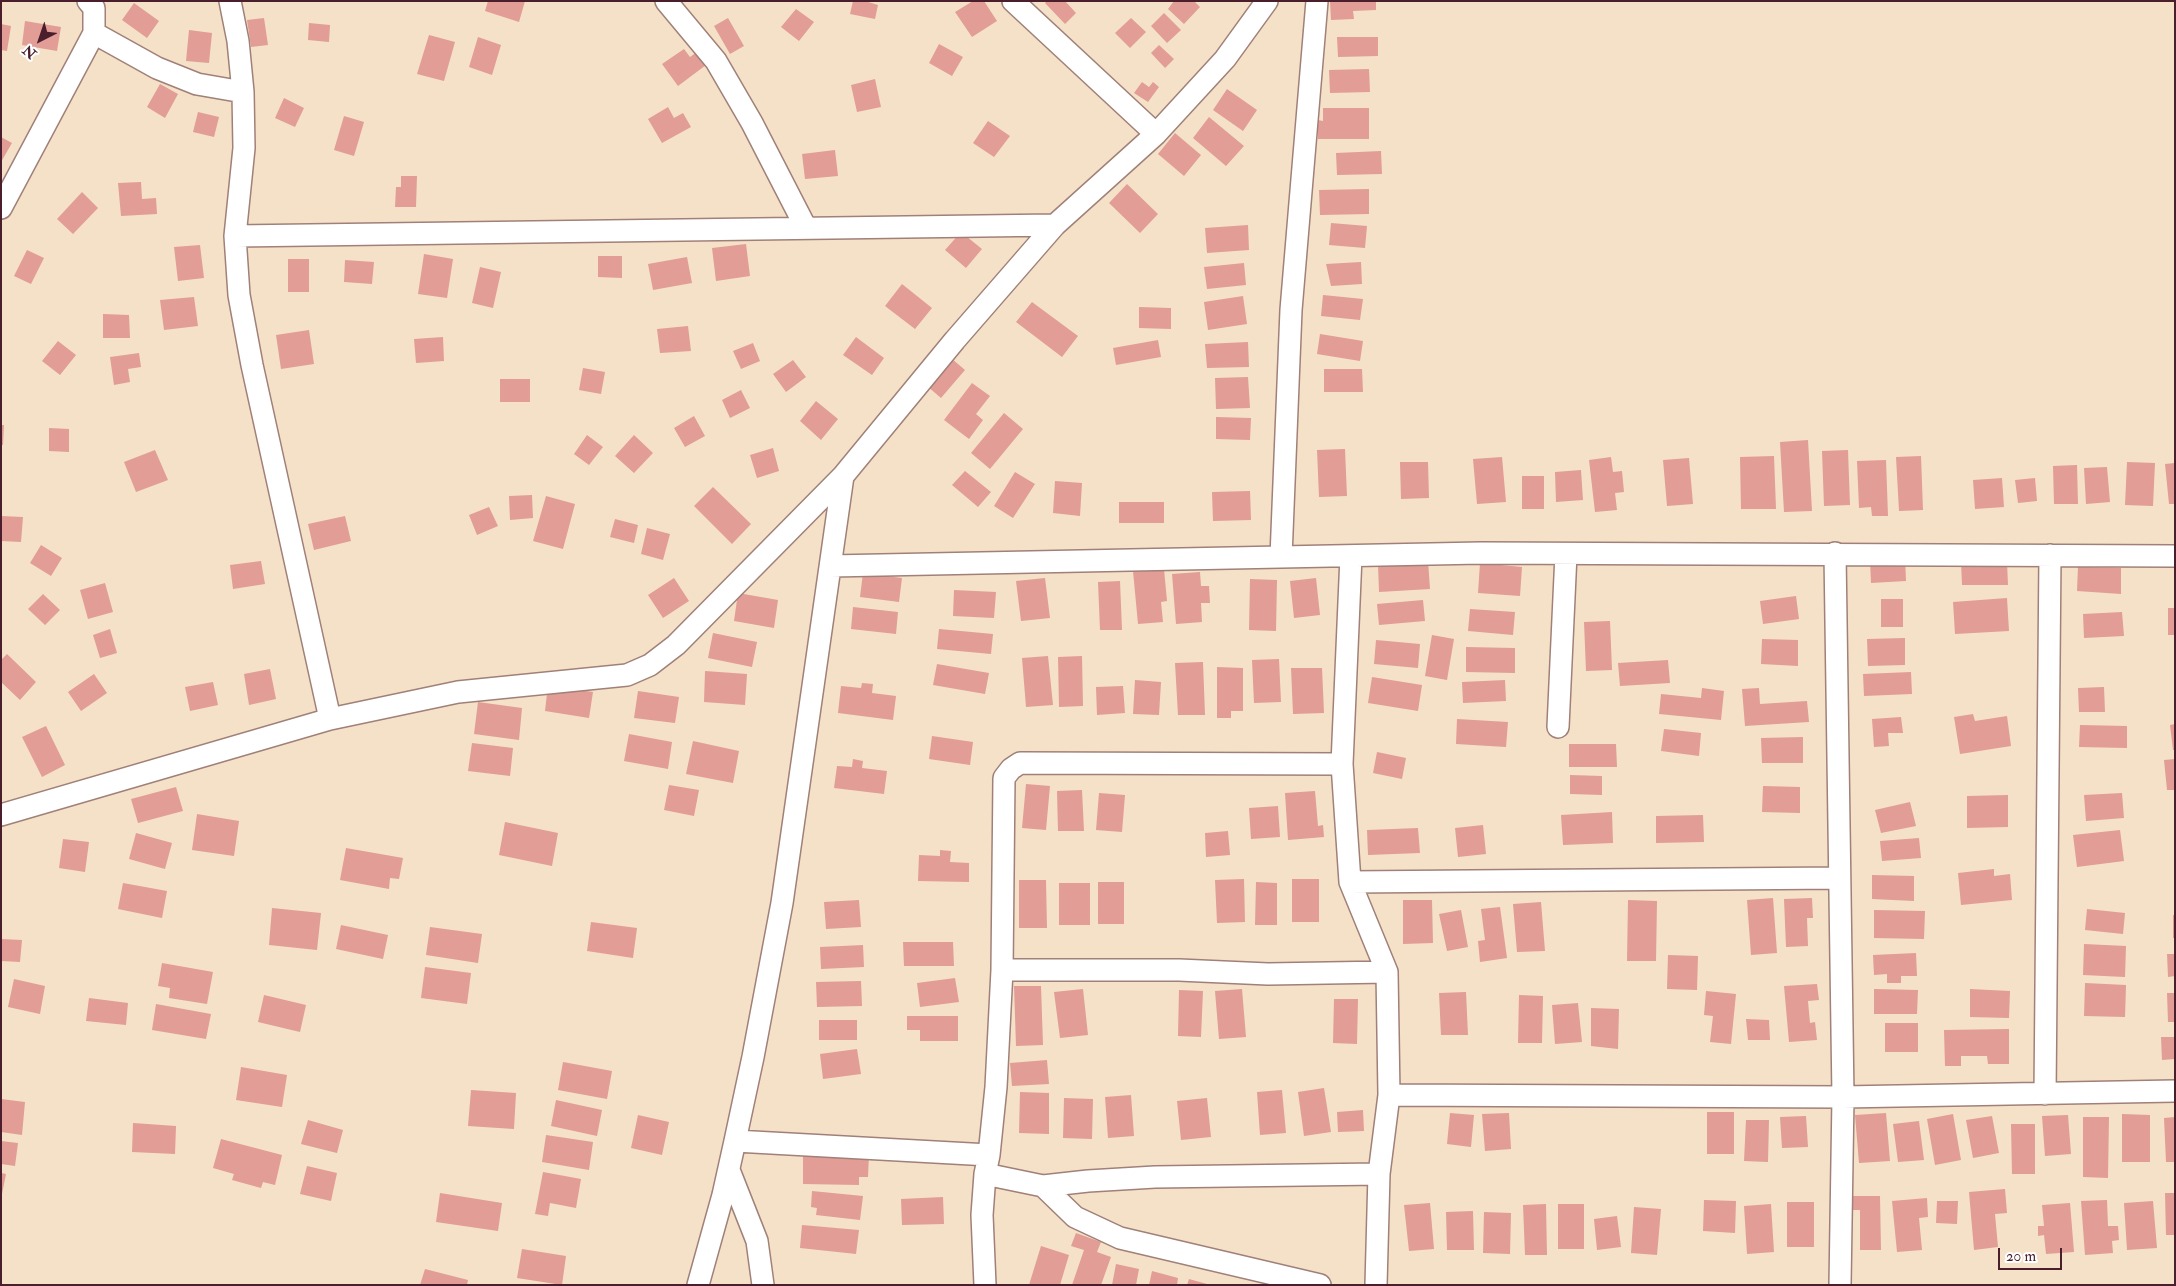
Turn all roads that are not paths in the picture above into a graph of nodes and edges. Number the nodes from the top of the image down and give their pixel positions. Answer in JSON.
{"nodes":[{"id":1,"x":88,"y":1,"type":"edge"},
{"id":2,"x":230,"y":1,"type":"edge"},
{"id":3,"x":666,"y":1,"type":"edge"},
{"id":4,"x":1013,"y":1,"type":"edge"},
{"id":5,"x":1267,"y":1,"type":"edge"},
{"id":6,"x":1317,"y":1,"type":"edge"},
{"id":7,"x":94,"y":33,"type":"junction"},
{"id":8,"x":243,"y":92,"type":"junction"},
{"id":9,"x":1156,"y":134,"type":"junction"},
{"id":10,"x":1,"y":208,"type":"edge"},
{"id":11,"x":1055,"y":225,"type":"junction"},
{"id":12,"x":806,"y":228,"type":"junction"},
{"id":13,"x":235,"y":236,"type":"junction"},
{"id":14,"x":843,"y":476,"type":"junction"},
{"id":15,"x":1566,"y":554,"type":"junction"},
{"id":16,"x":1835,"y":554,"type":"junction"},
{"id":17,"x":2050,"y":555,"type":"junction"},
{"id":18,"x":1281,"y":556,"type":"junction"},
{"id":19,"x":1351,"y":556,"type":"junction"},
{"id":20,"x":2175,"y":556,"type":"edge"},
{"id":21,"x":831,"y":566,"type":"junction"},
{"id":22,"x":330,"y":719,"type":"junction"},
{"id":23,"x":1558,"y":727,"type":"dead end"},
{"id":24,"x":1342,"y":764,"type":"junction"},
{"id":25,"x":1,"y":815,"type":"edge"},
{"id":26,"x":1839,"y":878,"type":"junction"},
{"id":27,"x":1350,"y":882,"type":"junction"},
{"id":28,"x":1002,"y":970,"type":"junction"},
{"id":29,"x":1387,"y":972,"type":"junction"},
{"id":30,"x":2175,"y":1091,"type":"edge"},
{"id":31,"x":2045,"y":1094,"type":"junction"},
{"id":32,"x":1389,"y":1095,"type":"junction"},
{"id":33,"x":1843,"y":1096,"type":"junction"},
{"id":34,"x":735,"y":1141,"type":"junction"},
{"id":35,"x":987,"y":1164,"type":"junction"},
{"id":36,"x":729,"y":1170,"type":"junction"},
{"id":37,"x":1379,"y":1174,"type":"junction"},
{"id":38,"x":1043,"y":1186,"type":"junction"},
{"id":39,"x":698,"y":1285,"type":"edge"},
{"id":40,"x":763,"y":1285,"type":"edge"},
{"id":41,"x":985,"y":1285,"type":"edge"},
{"id":42,"x":1320,"y":1285,"type":"edge"},
{"id":43,"x":1376,"y":1285,"type":"edge"},
{"id":44,"x":1840,"y":1285,"type":"edge"}],
"edges":[{"from":1,"to":7,"type":"street"},
{"from":2,"to":8,"type":"street"},
{"from":3,"to":12,"type":"street"},
{"from":4,"to":9,"type":"street"},
{"from":5,"to":9,"type":"street"},
{"from":6,"to":18,"type":"street"},
{"from":7,"to":8,"type":"street"},
{"from":7,"to":10,"type":"street"},
{"from":8,"to":13,"type":"street"},
{"from":9,"to":11,"type":"street"},
{"from":11,"to":12,"type":"street"},
{"from":11,"to":14,"type":"street"},
{"from":12,"to":13,"type":"street"},
{"from":13,"to":22,"type":"street"},
{"from":14,"to":21,"type":"street"},
{"from":14,"to":22,"type":"street"},
{"from":15,"to":16,"type":"street"},
{"from":15,"to":19,"type":"street"},
{"from":15,"to":23,"type":"street"},
{"from":16,"to":17,"type":"street"},
{"from":16,"to":26,"type":"street"},
{"from":17,"to":20,"type":"street"},
{"from":17,"to":31,"type":"street"},
{"from":18,"to":19,"type":"street"},
{"from":18,"to":21,"type":"street"},
{"from":19,"to":24,"type":"street"},
{"from":21,"to":34,"type":"street"},
{"from":22,"to":25,"type":"street"},
{"from":24,"to":27,"type":"street"},
{"from":24,"to":28,"type":"street"},
{"from":26,"to":27,"type":"street"},
{"from":26,"to":33,"type":"street"},
{"from":27,"to":29,"type":"street"},
{"from":28,"to":29,"type":"street"},
{"from":28,"to":35,"type":"street"},
{"from":29,"to":32,"type":"street"},
{"from":30,"to":31,"type":"street"},
{"from":31,"to":33,"type":"street"},
{"from":32,"to":33,"type":"street"},
{"from":32,"to":37,"type":"street"},
{"from":33,"to":44,"type":"street"},
{"from":34,"to":35,"type":"street"},
{"from":34,"to":36,"type":"street"},
{"from":35,"to":38,"type":"street"},
{"from":35,"to":41,"type":"street"},
{"from":36,"to":39,"type":"street"},
{"from":36,"to":40,"type":"street"},
{"from":37,"to":38,"type":"street"},
{"from":37,"to":43,"type":"street"},
{"from":38,"to":42,"type":"street"}]}
